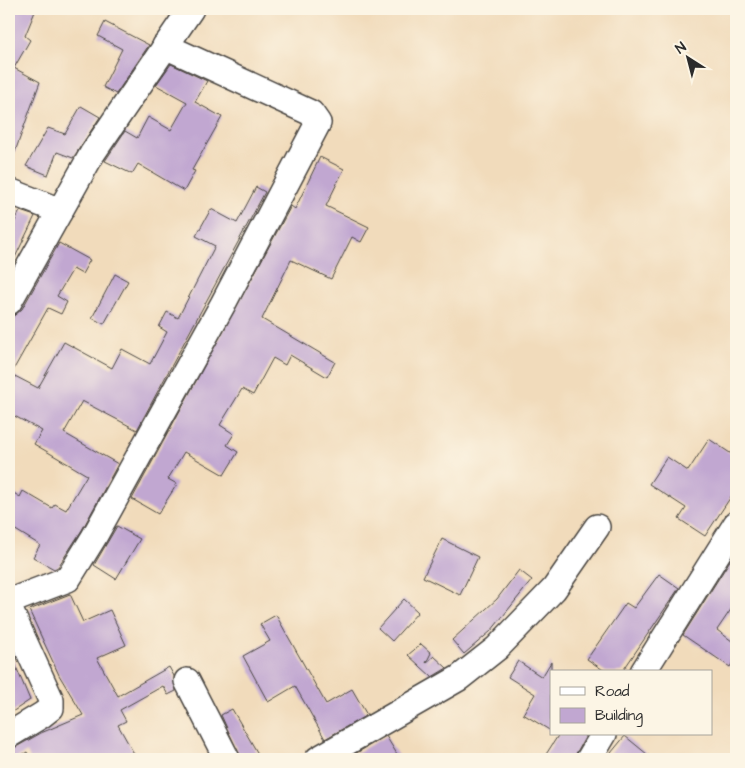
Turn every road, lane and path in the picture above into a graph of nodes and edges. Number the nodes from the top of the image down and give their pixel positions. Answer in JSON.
{"nodes":[{"id":1,"x":191,"y":9,"type":"edge"},
{"id":2,"x":165,"y":46,"type":"junction"},
{"id":3,"x":9,"y":191,"type":"edge"},
{"id":4,"x":60,"y":211,"type":"junction"},
{"id":5,"x":9,"y":302,"type":"edge"},
{"id":6,"x":736,"y":524,"type":"edge"},
{"id":7,"x":597,"y":527,"type":"dead end"},
{"id":8,"x":644,"y":670,"type":"edge"},
{"id":9,"x":187,"y":681,"type":"dead end"},
{"id":10,"x":9,"y":735,"type":"edge"},
{"id":11,"x":603,"y":736,"type":"edge"},
{"id":12,"x":228,"y":759,"type":"edge"},
{"id":13,"x":318,"y":759,"type":"edge"},
{"id":14,"x":589,"y":759,"type":"edge"}],
"edges":[{"from":1,"to":2,"type":"street"},
{"from":2,"to":4,"type":"street"},
{"from":2,"to":10,"type":"street"},
{"from":3,"to":4,"type":"street"},
{"from":4,"to":5,"type":"street"},
{"from":6,"to":8,"type":"street"},
{"from":7,"to":13,"type":"street"},
{"from":9,"to":12,"type":"street"},
{"from":11,"to":14,"type":"street"}]}
